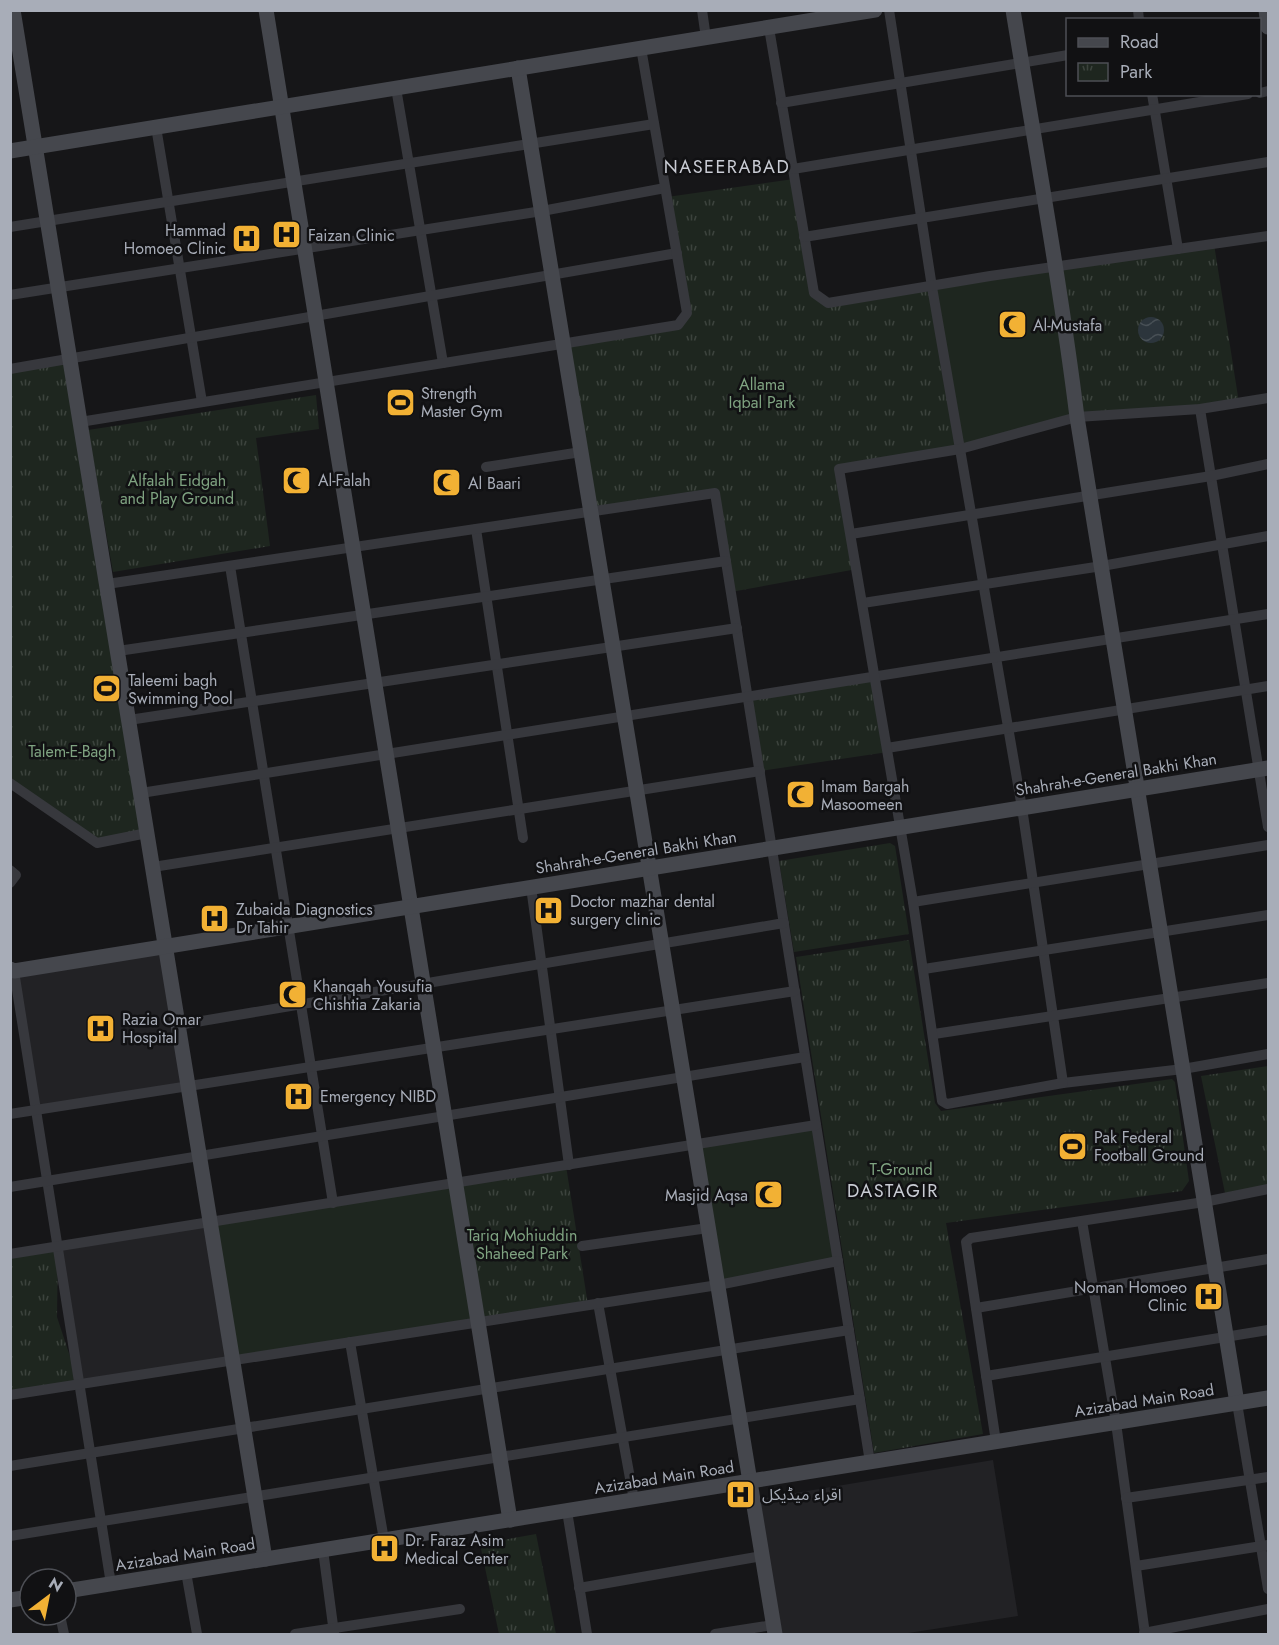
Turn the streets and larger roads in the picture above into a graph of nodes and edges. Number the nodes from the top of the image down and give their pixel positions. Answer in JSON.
{"nodes":[{"id":1,"x":13,"y":10,"type":"edge"},
{"id":2,"x":266,"y":10,"type":"edge"},
{"id":3,"x":702,"y":10,"type":"edge"},
{"id":4,"x":875,"y":10,"type":"edge"},
{"id":5,"x":889,"y":10,"type":"edge"},
{"id":6,"x":1013,"y":10,"type":"edge"},
{"id":7,"x":769,"y":28,"type":"junction"},
{"id":8,"x":706,"y":38,"type":"junction"},
{"id":9,"x":640,"y":48,"type":"junction"},
{"id":10,"x":1066,"y":55,"type":"edge"},
{"id":11,"x":1022,"y":63,"type":"junction"},
{"id":12,"x":518,"y":68,"type":"junction"},
{"id":13,"x":900,"y":83,"type":"junction"},
{"id":14,"x":396,"y":88,"type":"junction"},
{"id":15,"x":1152,"y":96,"type":"edge"},
{"id":16,"x":1236,"y":96,"type":"edge"},
{"id":17,"x":781,"y":103,"type":"junction"},
{"id":18,"x":281,"y":107,"type":"junction"},
{"id":19,"x":1154,"y":110,"type":"junction"},
{"id":20,"x":654,"y":124,"type":"junction"},
{"id":21,"x":156,"y":127,"type":"junction"},
{"id":22,"x":1033,"y":130,"type":"junction"},
{"id":23,"x":531,"y":143,"type":"junction"},
{"id":24,"x":35,"y":147,"type":"junction"},
{"id":25,"x":911,"y":150,"type":"junction"},
{"id":26,"x":10,"y":151,"type":"edge"},
{"id":27,"x":409,"y":162,"type":"junction"},
{"id":28,"x":1269,"y":162,"type":"edge"},
{"id":29,"x":793,"y":169,"type":"junction"},
{"id":30,"x":1166,"y":179,"type":"junction"},
{"id":31,"x":293,"y":181,"type":"junction"},
{"id":32,"x":665,"y":188,"type":"junction"},
{"id":33,"x":1043,"y":198,"type":"junction"},
{"id":34,"x":168,"y":201,"type":"junction"},
{"id":35,"x":542,"y":211,"type":"junction"},
{"id":36,"x":922,"y":218,"type":"junction"},
{"id":37,"x":48,"y":221,"type":"junction"},
{"id":38,"x":10,"y":227,"type":"edge"},
{"id":39,"x":420,"y":230,"type":"junction"},
{"id":40,"x":1269,"y":236,"type":"edge"},
{"id":41,"x":804,"y":237,"type":"junction"},
{"id":42,"x":304,"y":249,"type":"junction"},
{"id":43,"x":1178,"y":249,"type":"junction"},
{"id":44,"x":677,"y":253,"type":"junction"},
{"id":45,"x":179,"y":268,"type":"junction"},
{"id":46,"x":1054,"y":268,"type":"junction"},
{"id":47,"x":552,"y":275,"type":"junction"},
{"id":48,"x":58,"y":287,"type":"junction"},
{"id":49,"x":932,"y":287,"type":"junction"},
{"id":50,"x":10,"y":295,"type":"edge"},
{"id":51,"x":432,"y":296,"type":"junction"},
{"id":52,"x":315,"y":316,"type":"junction"},
{"id":53,"x":191,"y":338,"type":"junction"},
{"id":54,"x":563,"y":343,"type":"junction"},
{"id":55,"x":70,"y":359,"type":"junction"},
{"id":56,"x":443,"y":363,"type":"junction"},
{"id":57,"x":10,"y":369,"type":"edge"},
{"id":58,"x":325,"y":382,"type":"junction"},
{"id":59,"x":1269,"y":398,"type":"edge"},
{"id":60,"x":202,"y":402,"type":"junction"},
{"id":61,"x":1200,"y":409,"type":"junction"},
{"id":62,"x":1077,"y":417,"type":"junction"},
{"id":63,"x":80,"y":422,"type":"junction"},
{"id":64,"x":960,"y":449,"type":"junction"},
{"id":65,"x":581,"y":452,"type":"junction"},
{"id":66,"x":1269,"y":464,"type":"edge"},
{"id":67,"x":486,"y":467,"type":"dead end"},
{"id":68,"x":1211,"y":476,"type":"junction"},
{"id":69,"x":1091,"y":495,"type":"junction"},
{"id":70,"x":591,"y":511,"type":"junction"},
{"id":71,"x":971,"y":516,"type":"junction"},
{"id":72,"x":476,"y":529,"type":"junction"},
{"id":73,"x":851,"y":534,"type":"junction"},
{"id":74,"x":1269,"y":536,"type":"edge"},
{"id":75,"x":1222,"y":543,"type":"junction"},
{"id":76,"x":352,"y":548,"type":"junction"},
{"id":77,"x":726,"y":561,"type":"junction"},
{"id":78,"x":230,"y":566,"type":"junction"},
{"id":79,"x":1102,"y":566,"type":"junction"},
{"id":80,"x":602,"y":579,"type":"junction"},
{"id":81,"x":983,"y":582,"type":"junction"},
{"id":82,"x":107,"y":584,"type":"junction"},
{"id":83,"x":486,"y":596,"type":"junction"},
{"id":84,"x":863,"y":603,"type":"junction"},
{"id":85,"x":363,"y":614,"type":"junction"},
{"id":86,"x":1269,"y":614,"type":"edge"},
{"id":87,"x":1234,"y":620,"type":"junction"},
{"id":88,"x":737,"y":628,"type":"junction"},
{"id":89,"x":241,"y":632,"type":"junction"},
{"id":90,"x":1114,"y":639,"type":"junction"},
{"id":91,"x":613,"y":647,"type":"junction"},
{"id":92,"x":117,"y":651,"type":"junction"},
{"id":93,"x":996,"y":657,"type":"junction"},
{"id":94,"x":497,"y":664,"type":"junction"},
{"id":95,"x":876,"y":676,"type":"junction"},
{"id":96,"x":374,"y":683,"type":"junction"},
{"id":97,"x":1269,"y":686,"type":"edge"},
{"id":98,"x":1246,"y":690,"type":"junction"},
{"id":99,"x":748,"y":697,"type":"junction"},
{"id":100,"x":252,"y":702,"type":"junction"},
{"id":101,"x":1125,"y":708,"type":"junction"},
{"id":102,"x":624,"y":716,"type":"junction"},
{"id":103,"x":129,"y":720,"type":"junction"},
{"id":104,"x":1008,"y":728,"type":"junction"},
{"id":105,"x":507,"y":735,"type":"junction"},
{"id":106,"x":887,"y":748,"type":"junction"},
{"id":107,"x":386,"y":754,"type":"junction"},
{"id":108,"x":1264,"y":768,"type":"edge"},
{"id":109,"x":760,"y":771,"type":"junction"},
{"id":110,"x":264,"y":773,"type":"junction"},
{"id":111,"x":10,"y":783,"type":"edge"},
{"id":112,"x":1138,"y":788,"type":"junction"},
{"id":113,"x":637,"y":790,"type":"junction"},
{"id":114,"x":141,"y":793,"type":"junction"},
{"id":115,"x":1022,"y":808,"type":"junction"},
{"id":116,"x":519,"y":809,"type":"junction"},
{"id":117,"x":900,"y":827,"type":"junction"},
{"id":118,"x":1269,"y":827,"type":"edge"},
{"id":119,"x":398,"y":828,"type":"junction"},
{"id":120,"x":147,"y":833,"type":"junction"},
{"id":121,"x":524,"y":838,"type":"dead end"},
{"id":122,"x":1269,"y":846,"type":"edge"},
{"id":123,"x":276,"y":847,"type":"junction"},
{"id":124,"x":772,"y":848,"type":"junction"},
{"id":125,"x":1150,"y":864,"type":"junction"},
{"id":126,"x":153,"y":867,"type":"junction"},
{"id":127,"x":649,"y":868,"type":"junction"},
{"id":128,"x":10,"y":870,"type":"edge"},
{"id":129,"x":10,"y":883,"type":"edge"},
{"id":130,"x":1031,"y":884,"type":"junction"},
{"id":131,"x":531,"y":887,"type":"junction"},
{"id":132,"x":913,"y":902,"type":"junction"},
{"id":133,"x":411,"y":907,"type":"junction"},
{"id":134,"x":1269,"y":915,"type":"edge"},
{"id":135,"x":784,"y":923,"type":"junction"},
{"id":136,"x":288,"y":927,"type":"junction"},
{"id":137,"x":1161,"y":932,"type":"junction"},
{"id":138,"x":662,"y":944,"type":"junction"},
{"id":139,"x":166,"y":946,"type":"junction"},
{"id":140,"x":1041,"y":950,"type":"junction"},
{"id":141,"x":542,"y":964,"type":"junction"},
{"id":142,"x":924,"y":969,"type":"junction"},
{"id":143,"x":12,"y":970,"type":"edge"},
{"id":144,"x":1269,"y":983,"type":"edge"},
{"id":145,"x":423,"y":984,"type":"junction"},
{"id":146,"x":795,"y":991,"type":"junction"},
{"id":147,"x":1172,"y":998,"type":"junction"},
{"id":148,"x":301,"y":1004,"type":"junction"},
{"id":149,"x":673,"y":1010,"type":"junction"},
{"id":150,"x":1051,"y":1016,"type":"junction"},
{"id":151,"x":178,"y":1025,"type":"junction"},
{"id":152,"x":23,"y":1029,"type":"junction"},
{"id":153,"x":550,"y":1029,"type":"junction"},
{"id":154,"x":10,"y":1032,"type":"edge"},
{"id":155,"x":934,"y":1034,"type":"junction"},
{"id":156,"x":433,"y":1047,"type":"junction"},
{"id":157,"x":1269,"y":1054,"type":"edge"},
{"id":158,"x":806,"y":1057,"type":"junction"},
{"id":159,"x":311,"y":1066,"type":"junction"},
{"id":160,"x":1183,"y":1069,"type":"junction"},
{"id":161,"x":684,"y":1077,"type":"junction"},
{"id":162,"x":1063,"y":1083,"type":"junction"},
{"id":163,"x":188,"y":1085,"type":"junction"},
{"id":164,"x":560,"y":1097,"type":"junction"},
{"id":165,"x":36,"y":1110,"type":"junction"},
{"id":166,"x":10,"y":1114,"type":"edge"},
{"id":167,"x":444,"y":1116,"type":"junction"},
{"id":168,"x":816,"y":1125,"type":"junction"},
{"id":169,"x":322,"y":1136,"type":"junction"},
{"id":170,"x":695,"y":1144,"type":"junction"},
{"id":171,"x":200,"y":1156,"type":"junction"},
{"id":172,"x":569,"y":1164,"type":"junction"},
{"id":173,"x":47,"y":1181,"type":"junction"},
{"id":174,"x":455,"y":1183,"type":"junction"},
{"id":175,"x":10,"y":1187,"type":"edge"},
{"id":176,"x":1269,"y":1189,"type":"edge"},
{"id":177,"x":1204,"y":1202,"type":"junction"},
{"id":178,"x":333,"y":1203,"type":"junction"},
{"id":179,"x":1082,"y":1221,"type":"junction"},
{"id":180,"x":210,"y":1222,"type":"junction"},
{"id":181,"x":708,"y":1228,"type":"junction"},
{"id":182,"x":582,"y":1245,"type":"dead end"},
{"id":183,"x":58,"y":1247,"type":"junction"},
{"id":184,"x":10,"y":1254,"type":"edge"},
{"id":185,"x":1269,"y":1259,"type":"edge"},
{"id":186,"x":838,"y":1261,"type":"junction"},
{"id":187,"x":1215,"y":1267,"type":"junction"},
{"id":188,"x":718,"y":1285,"type":"junction"},
{"id":189,"x":1093,"y":1290,"type":"junction"},
{"id":190,"x":598,"y":1304,"type":"junction"},
{"id":191,"x":976,"y":1308,"type":"junction"},
{"id":192,"x":478,"y":1322,"type":"junction"},
{"id":193,"x":849,"y":1330,"type":"junction"},
{"id":194,"x":1269,"y":1330,"type":"edge"},
{"id":195,"x":1226,"y":1337,"type":"junction"},
{"id":196,"x":350,"y":1342,"type":"junction"},
{"id":197,"x":728,"y":1350,"type":"junction"},
{"id":198,"x":1105,"y":1358,"type":"junction"},
{"id":199,"x":233,"y":1361,"type":"junction"},
{"id":200,"x":610,"y":1369,"type":"junction"},
{"id":201,"x":986,"y":1376,"type":"junction"},
{"id":202,"x":79,"y":1384,"type":"junction"},
{"id":203,"x":489,"y":1389,"type":"junction"},
{"id":204,"x":10,"y":1395,"type":"edge"},
{"id":205,"x":1269,"y":1398,"type":"edge"},
{"id":206,"x":860,"y":1399,"type":"junction"},
{"id":207,"x":1237,"y":1403,"type":"junction"},
{"id":208,"x":362,"y":1410,"type":"junction"},
{"id":209,"x":740,"y":1418,"type":"junction"},
{"id":210,"x":1116,"y":1423,"type":"junction"},
{"id":211,"x":244,"y":1429,"type":"junction"},
{"id":212,"x":623,"y":1437,"type":"junction"},
{"id":213,"x":996,"y":1442,"type":"junction"},
{"id":214,"x":92,"y":1451,"type":"junction"},
{"id":215,"x":500,"y":1457,"type":"junction"},
{"id":216,"x":870,"y":1462,"type":"junction"},
{"id":217,"x":10,"y":1466,"type":"edge"},
{"id":218,"x":1269,"y":1477,"type":"edge"},
{"id":219,"x":374,"y":1478,"type":"junction"},
{"id":220,"x":1250,"y":1480,"type":"junction"},
{"id":221,"x":750,"y":1482,"type":"junction"},
{"id":222,"x":255,"y":1497,"type":"junction"},
{"id":223,"x":1126,"y":1498,"type":"junction"},
{"id":224,"x":634,"y":1500,"type":"junction"},
{"id":225,"x":567,"y":1511,"type":"junction"},
{"id":226,"x":510,"y":1520,"type":"junction"},
{"id":227,"x":101,"y":1521,"type":"junction"},
{"id":228,"x":10,"y":1536,"type":"edge"},
{"id":229,"x":384,"y":1540,"type":"junction"},
{"id":230,"x":1265,"y":1545,"type":"edge"},
{"id":231,"x":322,"y":1550,"type":"junction"},
{"id":232,"x":762,"y":1556,"type":"junction"},
{"id":233,"x":265,"y":1559,"type":"junction"},
{"id":234,"x":1136,"y":1566,"type":"junction"},
{"id":235,"x":186,"y":1572,"type":"junction"},
{"id":236,"x":111,"y":1584,"type":"junction"},
{"id":237,"x":579,"y":1588,"type":"junction"},
{"id":238,"x":78,"y":1589,"type":"edge"},
{"id":239,"x":1269,"y":1589,"type":"edge"},
{"id":240,"x":460,"y":1609,"type":"dead end"},
{"id":241,"x":1269,"y":1609,"type":"edge"},
{"id":242,"x":774,"y":1630,"type":"edge"},
{"id":243,"x":334,"y":1632,"type":"edge"},
{"id":244,"x":1144,"y":1634,"type":"edge"},
{"id":245,"x":197,"y":1635,"type":"edge"},
{"id":246,"x":295,"y":1635,"type":"edge"},
{"id":247,"x":587,"y":1635,"type":"edge"},
{"id":248,"x":715,"y":1635,"type":"edge"}],
"edges":[{"from":1,"to":24,"type":"street"},
{"from":2,"to":18,"type":"street"},
{"from":3,"to":8,"type":"street"},
{"from":4,"to":7,"type":"street"},
{"from":5,"to":13,"type":"street"},
{"from":6,"to":11,"type":"street"},
{"from":7,"to":8,"type":"street"},
{"from":7,"to":17,"type":"street"},
{"from":8,"to":9,"type":"street"},
{"from":9,"to":12,"type":"street"},
{"from":9,"to":20,"type":"street"},
{"from":10,"to":11,"type":"street"},
{"from":11,"to":13,"type":"street"},
{"from":11,"to":22,"type":"street"},
{"from":12,"to":14,"type":"street"},
{"from":12,"to":23,"type":"street"},
{"from":13,"to":17,"type":"street"},
{"from":13,"to":25,"type":"street"},
{"from":14,"to":18,"type":"street"},
{"from":14,"to":27,"type":"street"},
{"from":15,"to":19,"type":"street"},
{"from":16,"to":19,"type":"street"},
{"from":17,"to":29,"type":"street"},
{"from":18,"to":21,"type":"street"},
{"from":18,"to":31,"type":"street"},
{"from":19,"to":22,"type":"street"},
{"from":19,"to":30,"type":"street"},
{"from":20,"to":23,"type":"street"},
{"from":20,"to":32,"type":"street"},
{"from":21,"to":24,"type":"street"},
{"from":21,"to":34,"type":"street"},
{"from":22,"to":25,"type":"street"},
{"from":22,"to":33,"type":"street"},
{"from":23,"to":27,"type":"street"},
{"from":23,"to":35,"type":"street"},
{"from":24,"to":26,"type":"street"},
{"from":24,"to":37,"type":"street"},
{"from":25,"to":29,"type":"street"},
{"from":25,"to":36,"type":"street"},
{"from":27,"to":31,"type":"street"},
{"from":27,"to":39,"type":"street"},
{"from":28,"to":30,"type":"street"},
{"from":29,"to":41,"type":"street"},
{"from":30,"to":33,"type":"street"},
{"from":30,"to":43,"type":"street"},
{"from":31,"to":34,"type":"street"},
{"from":31,"to":42,"type":"street"},
{"from":32,"to":35,"type":"street"},
{"from":32,"to":44,"type":"street"},
{"from":33,"to":36,"type":"street"},
{"from":33,"to":46,"type":"street"},
{"from":34,"to":37,"type":"street"},
{"from":34,"to":45,"type":"street"},
{"from":35,"to":39,"type":"street"},
{"from":35,"to":47,"type":"street"},
{"from":36,"to":41,"type":"street"},
{"from":36,"to":49,"type":"street"},
{"from":37,"to":38,"type":"street"},
{"from":37,"to":48,"type":"street"},
{"from":39,"to":42,"type":"street"},
{"from":39,"to":51,"type":"street"},
{"from":40,"to":43,"type":"street"},
{"from":41,"to":49,"type":"street"},
{"from":42,"to":45,"type":"street"},
{"from":42,"to":52,"type":"street"},
{"from":43,"to":46,"type":"street"},
{"from":44,"to":47,"type":"street"},
{"from":44,"to":54,"type":"street"},
{"from":45,"to":48,"type":"street"},
{"from":45,"to":53,"type":"street"},
{"from":46,"to":49,"type":"street"},
{"from":46,"to":62,"type":"street"},
{"from":47,"to":51,"type":"street"},
{"from":47,"to":54,"type":"street"},
{"from":48,"to":50,"type":"street"},
{"from":48,"to":55,"type":"street"},
{"from":49,"to":64,"type":"street"},
{"from":51,"to":52,"type":"street"},
{"from":51,"to":56,"type":"street"},
{"from":52,"to":53,"type":"street"},
{"from":52,"to":58,"type":"street"},
{"from":53,"to":55,"type":"street"},
{"from":53,"to":60,"type":"street"},
{"from":54,"to":56,"type":"street"},
{"from":54,"to":65,"type":"street"},
{"from":55,"to":57,"type":"street"},
{"from":55,"to":63,"type":"street"},
{"from":56,"to":58,"type":"street"},
{"from":58,"to":60,"type":"street"},
{"from":58,"to":76,"type":"street"},
{"from":59,"to":61,"type":"street"},
{"from":60,"to":63,"type":"street"},
{"from":61,"to":62,"type":"street"},
{"from":61,"to":68,"type":"street"},
{"from":62,"to":64,"type":"street"},
{"from":62,"to":69,"type":"street"},
{"from":63,"to":82,"type":"street"},
{"from":64,"to":71,"type":"street"},
{"from":64,"to":73,"type":"street"},
{"from":65,"to":67,"type":"street"},
{"from":65,"to":70,"type":"street"},
{"from":66,"to":68,"type":"street"},
{"from":68,"to":69,"type":"street"},
{"from":68,"to":75,"type":"street"},
{"from":69,"to":71,"type":"street"},
{"from":69,"to":79,"type":"street"},
{"from":70,"to":72,"type":"street"},
{"from":70,"to":77,"type":"street"},
{"from":70,"to":80,"type":"street"},
{"from":71,"to":73,"type":"street"},
{"from":71,"to":81,"type":"street"},
{"from":72,"to":76,"type":"street"},
{"from":72,"to":83,"type":"street"},
{"from":73,"to":84,"type":"street"},
{"from":74,"to":75,"type":"street"},
{"from":75,"to":79,"type":"street"},
{"from":75,"to":87,"type":"street"},
{"from":76,"to":78,"type":"street"},
{"from":76,"to":85,"type":"street"},
{"from":77,"to":80,"type":"street"},
{"from":77,"to":88,"type":"street"},
{"from":78,"to":82,"type":"street"},
{"from":78,"to":89,"type":"street"},
{"from":79,"to":81,"type":"street"},
{"from":79,"to":90,"type":"street"},
{"from":80,"to":83,"type":"street"},
{"from":80,"to":91,"type":"street"},
{"from":81,"to":84,"type":"street"},
{"from":81,"to":93,"type":"street"},
{"from":82,"to":92,"type":"street"},
{"from":83,"to":85,"type":"street"},
{"from":83,"to":94,"type":"street"},
{"from":84,"to":95,"type":"street"},
{"from":85,"to":89,"type":"street"},
{"from":85,"to":96,"type":"street"},
{"from":86,"to":87,"type":"street"},
{"from":87,"to":90,"type":"street"},
{"from":87,"to":98,"type":"street"},
{"from":88,"to":91,"type":"street"},
{"from":88,"to":99,"type":"street"},
{"from":89,"to":92,"type":"street"},
{"from":89,"to":100,"type":"street"},
{"from":90,"to":93,"type":"street"},
{"from":90,"to":101,"type":"street"},
{"from":91,"to":94,"type":"street"},
{"from":91,"to":102,"type":"street"},
{"from":92,"to":103,"type":"street"},
{"from":93,"to":95,"type":"street"},
{"from":93,"to":104,"type":"street"},
{"from":94,"to":96,"type":"street"},
{"from":94,"to":105,"type":"street"},
{"from":95,"to":99,"type":"street"},
{"from":95,"to":106,"type":"street"},
{"from":96,"to":100,"type":"street"},
{"from":96,"to":107,"type":"street"},
{"from":97,"to":98,"type":"street"},
{"from":98,"to":101,"type":"street"},
{"from":98,"to":108,"type":"street"},
{"from":99,"to":102,"type":"street"},
{"from":99,"to":109,"type":"street"},
{"from":100,"to":103,"type":"street"},
{"from":100,"to":110,"type":"street"},
{"from":101,"to":104,"type":"street"},
{"from":101,"to":112,"type":"street"},
{"from":102,"to":105,"type":"street"},
{"from":102,"to":113,"type":"street"},
{"from":103,"to":114,"type":"street"},
{"from":104,"to":106,"type":"street"},
{"from":104,"to":115,"type":"street"},
{"from":105,"to":107,"type":"street"},
{"from":105,"to":116,"type":"street"},
{"from":106,"to":117,"type":"street"},
{"from":107,"to":110,"type":"street"},
{"from":107,"to":119,"type":"street"},
{"from":108,"to":112,"type":"street","name":"Shahrah-e-General Bakhi Khan"},
{"from":108,"to":118,"type":"street"},
{"from":109,"to":113,"type":"street"},
{"from":109,"to":124,"type":"street"},
{"from":110,"to":114,"type":"street"},
{"from":110,"to":123,"type":"street"},
{"from":111,"to":120,"type":"street"},
{"from":112,"to":115,"type":"street","name":"Shahrah-e-General Bakhi Khan"},
{"from":112,"to":125,"type":"street"},
{"from":113,"to":116,"type":"street"},
{"from":113,"to":127,"type":"street"},
{"from":114,"to":120,"type":"street"},
{"from":115,"to":117,"type":"street","name":"Shahrah-e-General Bakhi Khan"},
{"from":115,"to":130,"type":"street"},
{"from":116,"to":119,"type":"street"},
{"from":116,"to":121,"type":"street"},
{"from":117,"to":124,"type":"street","name":"Shahrah-e-General Bakhi Khan"},
{"from":117,"to":132,"type":"street"},
{"from":119,"to":123,"type":"street"},
{"from":119,"to":133,"type":"street"},
{"from":120,"to":126,"type":"street"},
{"from":122,"to":125,"type":"street"},
{"from":123,"to":126,"type":"street"},
{"from":123,"to":136,"type":"street"},
{"from":124,"to":127,"type":"street","name":"Shahrah-e-General Bakhi Khan"},
{"from":124,"to":135,"type":"street"},
{"from":125,"to":130,"type":"street"},
{"from":125,"to":137,"type":"street"},
{"from":126,"to":139,"type":"street"},
{"from":127,"to":131,"type":"street","name":"Shahrah-e-General Bakhi Khan"},
{"from":127,"to":138,"type":"street"},
{"from":128,"to":129,"type":"street"},
{"from":130,"to":132,"type":"street"},
{"from":130,"to":140,"type":"street"},
{"from":131,"to":133,"type":"street","name":"Shahrah-e-General Bakhi Khan"},
{"from":131,"to":141,"type":"street"},
{"from":132,"to":142,"type":"street"},
{"from":133,"to":136,"type":"street","name":"Shahrah-e-General Bakhi Khan"},
{"from":133,"to":145,"type":"street"},
{"from":134,"to":137,"type":"street"},
{"from":135,"to":138,"type":"street"},
{"from":135,"to":146,"type":"street"},
{"from":136,"to":139,"type":"street","name":"Shahrah-e-General Bakhi Khan"},
{"from":136,"to":148,"type":"street"},
{"from":137,"to":140,"type":"street"},
{"from":137,"to":147,"type":"street"},
{"from":138,"to":141,"type":"street"},
{"from":138,"to":149,"type":"street"},
{"from":139,"to":143,"type":"street","name":"Shahrah-e-General Bakhi Khan"},
{"from":139,"to":151,"type":"street"},
{"from":140,"to":142,"type":"street"},
{"from":140,"to":150,"type":"street"},
{"from":141,"to":145,"type":"street"},
{"from":141,"to":153,"type":"street"},
{"from":142,"to":155,"type":"street"},
{"from":143,"to":152,"type":"street"},
{"from":144,"to":147,"type":"street"},
{"from":145,"to":148,"type":"street"},
{"from":145,"to":156,"type":"street"},
{"from":146,"to":149,"type":"street"},
{"from":146,"to":158,"type":"street"},
{"from":147,"to":150,"type":"street"},
{"from":147,"to":160,"type":"street"},
{"from":148,"to":151,"type":"street"},
{"from":148,"to":159,"type":"street"},
{"from":149,"to":153,"type":"street"},
{"from":149,"to":161,"type":"street"},
{"from":150,"to":155,"type":"street"},
{"from":150,"to":162,"type":"street"},
{"from":151,"to":163,"type":"street"},
{"from":152,"to":154,"type":"street"},
{"from":152,"to":165,"type":"street"},
{"from":153,"to":156,"type":"street"},
{"from":153,"to":164,"type":"street"},
{"from":155,"to":162,"type":"street"},
{"from":156,"to":159,"type":"street"},
{"from":156,"to":167,"type":"street"},
{"from":157,"to":160,"type":"street"},
{"from":158,"to":161,"type":"street"},
{"from":158,"to":168,"type":"street"},
{"from":159,"to":163,"type":"street"},
{"from":159,"to":169,"type":"street"},
{"from":160,"to":162,"type":"street"},
{"from":160,"to":177,"type":"street"},
{"from":161,"to":164,"type":"street"},
{"from":161,"to":170,"type":"street"},
{"from":163,"to":165,"type":"street"},
{"from":163,"to":171,"type":"street"},
{"from":164,"to":167,"type":"street"},
{"from":164,"to":172,"type":"street"},
{"from":165,"to":166,"type":"street"},
{"from":165,"to":173,"type":"street"},
{"from":167,"to":169,"type":"street"},
{"from":167,"to":174,"type":"street"},
{"from":168,"to":170,"type":"street"},
{"from":168,"to":186,"type":"street"},
{"from":169,"to":171,"type":"street"},
{"from":169,"to":178,"type":"street"},
{"from":170,"to":172,"type":"street"},
{"from":170,"to":181,"type":"street"},
{"from":171,"to":173,"type":"street"},
{"from":171,"to":180,"type":"street"},
{"from":172,"to":174,"type":"street"},
{"from":173,"to":175,"type":"street"},
{"from":173,"to":183,"type":"street"},
{"from":174,"to":178,"type":"street"},
{"from":174,"to":192,"type":"street"},
{"from":176,"to":177,"type":"street"},
{"from":177,"to":179,"type":"street"},
{"from":177,"to":187,"type":"street"},
{"from":178,"to":180,"type":"street"},
{"from":179,"to":189,"type":"street"},
{"from":179,"to":191,"type":"street"},
{"from":180,"to":183,"type":"street"},
{"from":180,"to":199,"type":"street"},
{"from":181,"to":182,"type":"street"},
{"from":181,"to":188,"type":"street"},
{"from":183,"to":184,"type":"street"},
{"from":183,"to":202,"type":"street"},
{"from":185,"to":187,"type":"street"},
{"from":186,"to":188,"type":"street"},
{"from":186,"to":193,"type":"street"},
{"from":187,"to":189,"type":"street"},
{"from":187,"to":195,"type":"street"},
{"from":188,"to":190,"type":"street"},
{"from":188,"to":197,"type":"street"},
{"from":189,"to":191,"type":"street"},
{"from":189,"to":198,"type":"street"},
{"from":190,"to":192,"type":"street"},
{"from":190,"to":200,"type":"street"},
{"from":191,"to":201,"type":"street"},
{"from":192,"to":196,"type":"street"},
{"from":192,"to":203,"type":"street"},
{"from":193,"to":197,"type":"street"},
{"from":193,"to":206,"type":"street"},
{"from":194,"to":195,"type":"street"},
{"from":195,"to":198,"type":"street"},
{"from":195,"to":207,"type":"street"},
{"from":196,"to":199,"type":"street"},
{"from":196,"to":208,"type":"street"},
{"from":197,"to":200,"type":"street"},
{"from":197,"to":209,"type":"street"},
{"from":198,"to":201,"type":"street"},
{"from":198,"to":210,"type":"street"},
{"from":199,"to":202,"type":"street"},
{"from":199,"to":211,"type":"street"},
{"from":200,"to":203,"type":"street"},
{"from":200,"to":212,"type":"street"},
{"from":201,"to":213,"type":"street"},
{"from":202,"to":204,"type":"street"},
{"from":202,"to":214,"type":"street"},
{"from":203,"to":208,"type":"street"},
{"from":203,"to":215,"type":"street"},
{"from":205,"to":207,"type":"street","name":"Azizabad Main Road"},
{"from":206,"to":209,"type":"street"},
{"from":206,"to":216,"type":"street"},
{"from":207,"to":210,"type":"street","name":"Azizabad Main Road"},
{"from":207,"to":220,"type":"street"},
{"from":208,"to":211,"type":"street"},
{"from":208,"to":219,"type":"street"},
{"from":209,"to":212,"type":"street"},
{"from":209,"to":221,"type":"street"},
{"from":210,"to":213,"type":"street","name":"Azizabad Main Road"},
{"from":210,"to":223,"type":"street"},
{"from":211,"to":214,"type":"street"},
{"from":211,"to":222,"type":"street"},
{"from":212,"to":215,"type":"street"},
{"from":212,"to":224,"type":"street"},
{"from":213,"to":216,"type":"street","name":"Azizabad Main Road"},
{"from":214,"to":217,"type":"street"},
{"from":214,"to":227,"type":"street"},
{"from":215,"to":219,"type":"street"},
{"from":215,"to":226,"type":"street"},
{"from":216,"to":221,"type":"street","name":"Azizabad Main Road"},
{"from":218,"to":220,"type":"street"},
{"from":219,"to":222,"type":"street"},
{"from":219,"to":229,"type":"street"},
{"from":220,"to":223,"type":"street"},
{"from":220,"to":230,"type":"street"},
{"from":221,"to":224,"type":"street","name":"Azizabad Main Road"},
{"from":221,"to":232,"type":"street"},
{"from":222,"to":227,"type":"street"},
{"from":222,"to":233,"type":"street"},
{"from":223,"to":234,"type":"street"},
{"from":224,"to":225,"type":"street","name":"Azizabad Main Road"},
{"from":225,"to":226,"type":"street","name":"Azizabad Main Road"},
{"from":225,"to":237,"type":"street"},
{"from":226,"to":229,"type":"street","name":"Azizabad Main Road"},
{"from":227,"to":228,"type":"street"},
{"from":227,"to":236,"type":"street"},
{"from":229,"to":231,"type":"street","name":"Azizabad Main Road"},
{"from":230,"to":234,"type":"street"},
{"from":230,"to":239,"type":"street"},
{"from":231,"to":233,"type":"street","name":"Azizabad Main Road"},
{"from":231,"to":243,"type":"street"},
{"from":232,"to":237,"type":"street"},
{"from":232,"to":242,"type":"street"},
{"from":233,"to":235,"type":"street","name":"Azizabad Main Road"},
{"from":234,"to":244,"type":"street"},
{"from":235,"to":236,"type":"street","name":"Azizabad Main Road"},
{"from":235,"to":245,"type":"street"},
{"from":236,"to":238,"type":"street","name":"Azizabad Main Road"},
{"from":237,"to":247,"type":"street"},
{"from":240,"to":243,"type":"street"},
{"from":241,"to":244,"type":"street"},
{"from":242,"to":248,"type":"street"},
{"from":243,"to":246,"type":"street"}]}
